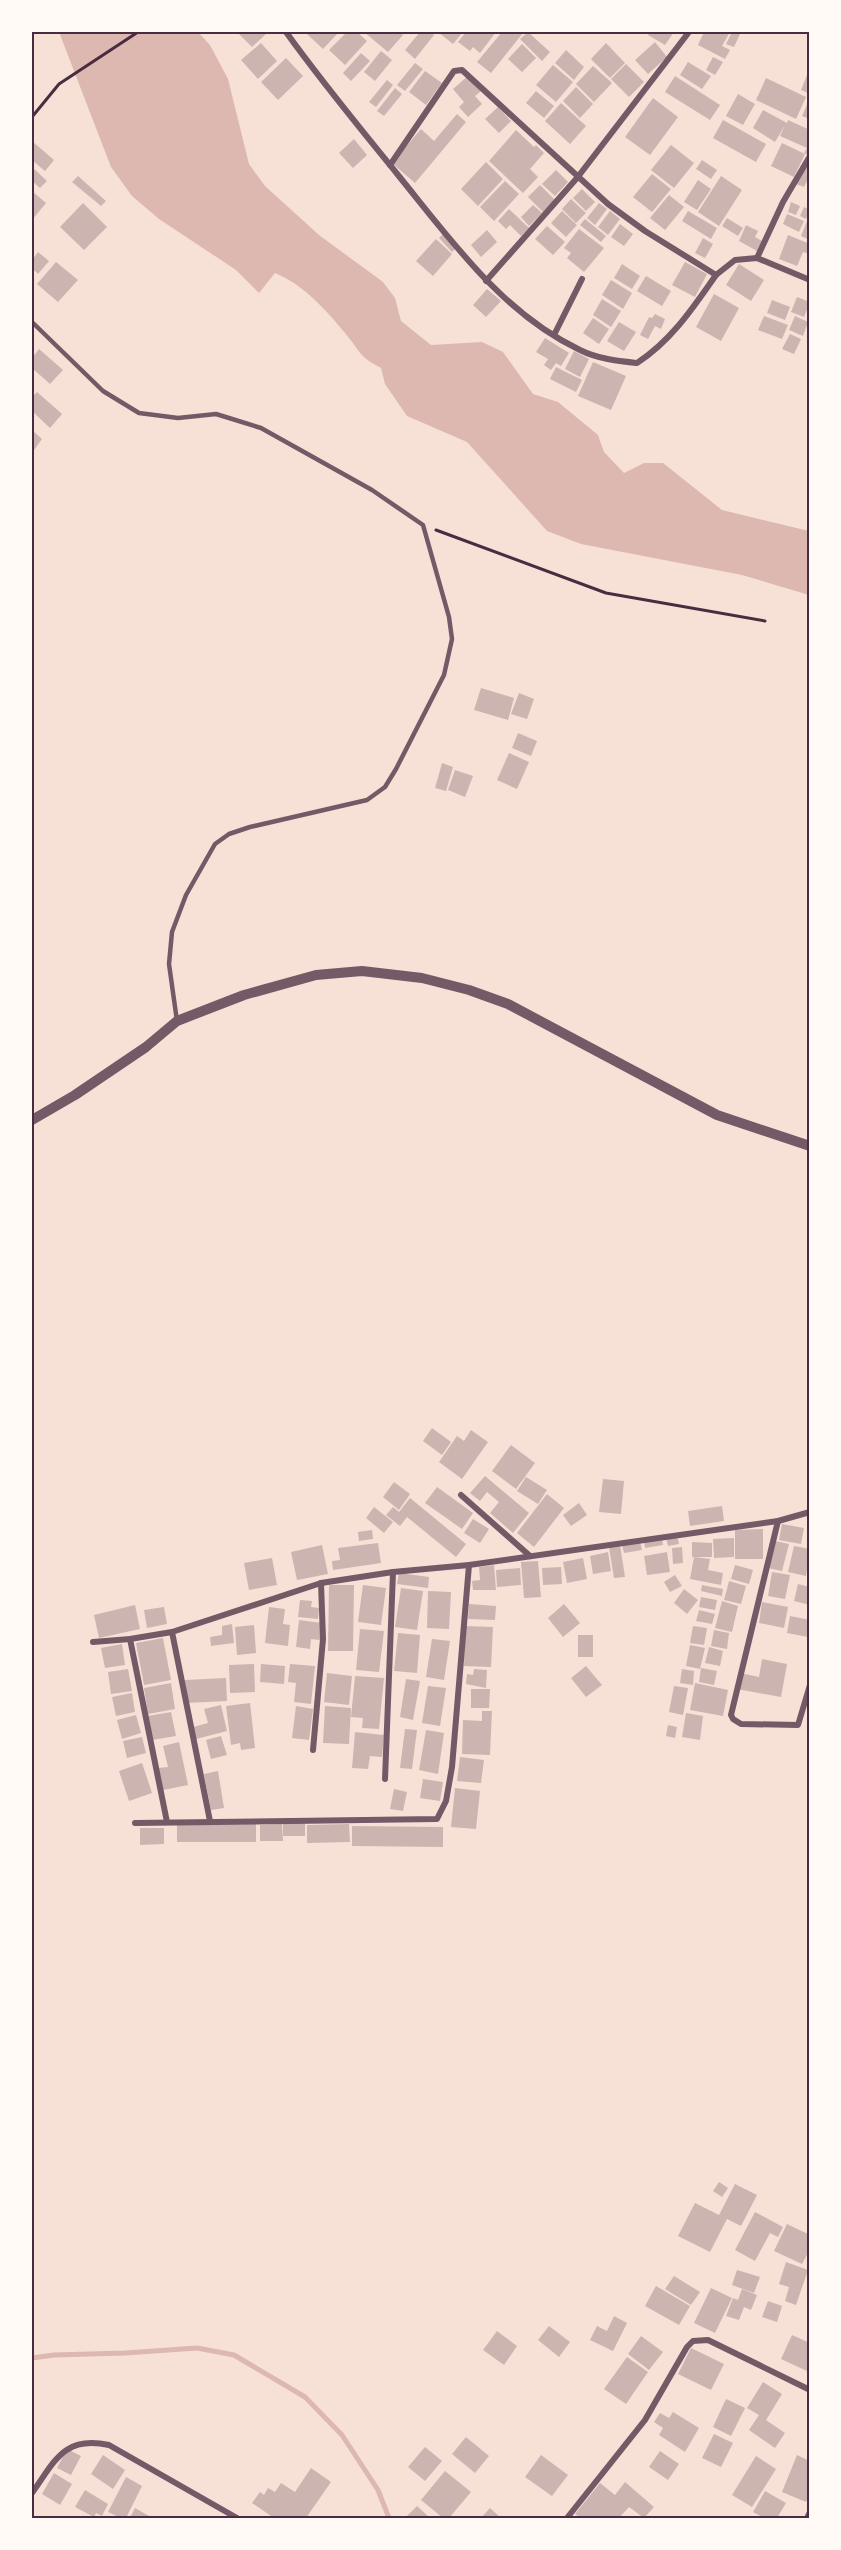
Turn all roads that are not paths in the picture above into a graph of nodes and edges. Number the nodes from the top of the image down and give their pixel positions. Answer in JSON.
{"nodes":[{"id":1,"x":286,"y":32,"type":"edge"},
{"id":2,"x":688,"y":32,"type":"edge"},
{"id":3,"x":810,"y":156,"type":"edge"},
{"id":4,"x":390,"y":165,"type":"junction"},
{"id":5,"x":578,"y":178,"type":"junction"},
{"id":6,"x":757,"y":258,"type":"junction"},
{"id":7,"x":716,"y":275,"type":"junction"},
{"id":8,"x":582,"y":279,"type":"dead end"},
{"id":9,"x":810,"y":280,"type":"edge"},
{"id":10,"x":486,"y":281,"type":"junction"},
{"id":11,"x":32,"y":322,"type":"edge"},
{"id":12,"x":554,"y":335,"type":"junction"},
{"id":13,"x":177,"y":1021,"type":"junction"},
{"id":14,"x":32,"y":1120,"type":"edge"},
{"id":15,"x":810,"y":1146,"type":"edge"},
{"id":16,"x":461,"y":1495,"type":"dead end"},
{"id":17,"x":810,"y":1512,"type":"edge"},
{"id":18,"x":778,"y":1521,"type":"junction"},
{"id":19,"x":530,"y":1556,"type":"junction"},
{"id":20,"x":469,"y":1565,"type":"junction"},
{"id":21,"x":393,"y":1572,"type":"junction"},
{"id":22,"x":321,"y":1583,"type":"junction"},
{"id":23,"x":172,"y":1632,"type":"junction"},
{"id":24,"x":130,"y":1640,"type":"junction"},
{"id":25,"x":93,"y":1642,"type":"dead end"},
{"id":26,"x":810,"y":1685,"type":"edge"},
{"id":27,"x":313,"y":1750,"type":"dead end"},
{"id":28,"x":385,"y":1779,"type":"dead end"},
{"id":29,"x":210,"y":1821,"type":"junction"},
{"id":30,"x":135,"y":1822,"type":"dead end"},
{"id":31,"x":167,"y":1822,"type":"junction"},
{"id":32,"x":810,"y":2390,"type":"edge"},
{"id":33,"x":32,"y":2493,"type":"edge"},
{"id":34,"x":810,"y":2512,"type":"edge"},
{"id":35,"x":237,"y":2518,"type":"edge"},
{"id":36,"x":567,"y":2518,"type":"edge"},
{"id":37,"x":807,"y":2518,"type":"edge"}],
"edges":[{"from":1,"to":4,"type":"street"},
{"from":2,"to":5,"type":"street"},
{"from":3,"to":6,"type":"street"},
{"from":4,"to":5,"type":"street"},
{"from":4,"to":10,"type":"street"},
{"from":5,"to":7,"type":"street"},
{"from":5,"to":10,"type":"street"},
{"from":6,"to":7,"type":"street"},
{"from":6,"to":9,"type":"street"},
{"from":7,"to":12,"type":"street"},
{"from":8,"to":12,"type":"street"},
{"from":10,"to":12,"type":"street"},
{"from":11,"to":13,"type":"lane"},
{"from":13,"to":14,"type":"street"},
{"from":13,"to":15,"type":"street"},
{"from":16,"to":19,"type":"street"},
{"from":17,"to":18,"type":"street"},
{"from":18,"to":19,"type":"street"},
{"from":18,"to":26,"type":"street"},
{"from":19,"to":20,"type":"street"},
{"from":20,"to":21,"type":"street"},
{"from":20,"to":29,"type":"street"},
{"from":21,"to":22,"type":"street"},
{"from":21,"to":28,"type":"street"},
{"from":22,"to":23,"type":"street"},
{"from":22,"to":27,"type":"street"},
{"from":23,"to":24,"type":"street"},
{"from":23,"to":29,"type":"street"},
{"from":24,"to":25,"type":"street"},
{"from":24,"to":31,"type":"street"},
{"from":29,"to":31,"type":"street"},
{"from":30,"to":31,"type":"street"},
{"from":32,"to":36,"type":"street"},
{"from":33,"to":35,"type":"street"},
{"from":34,"to":37,"type":"street"}]}
